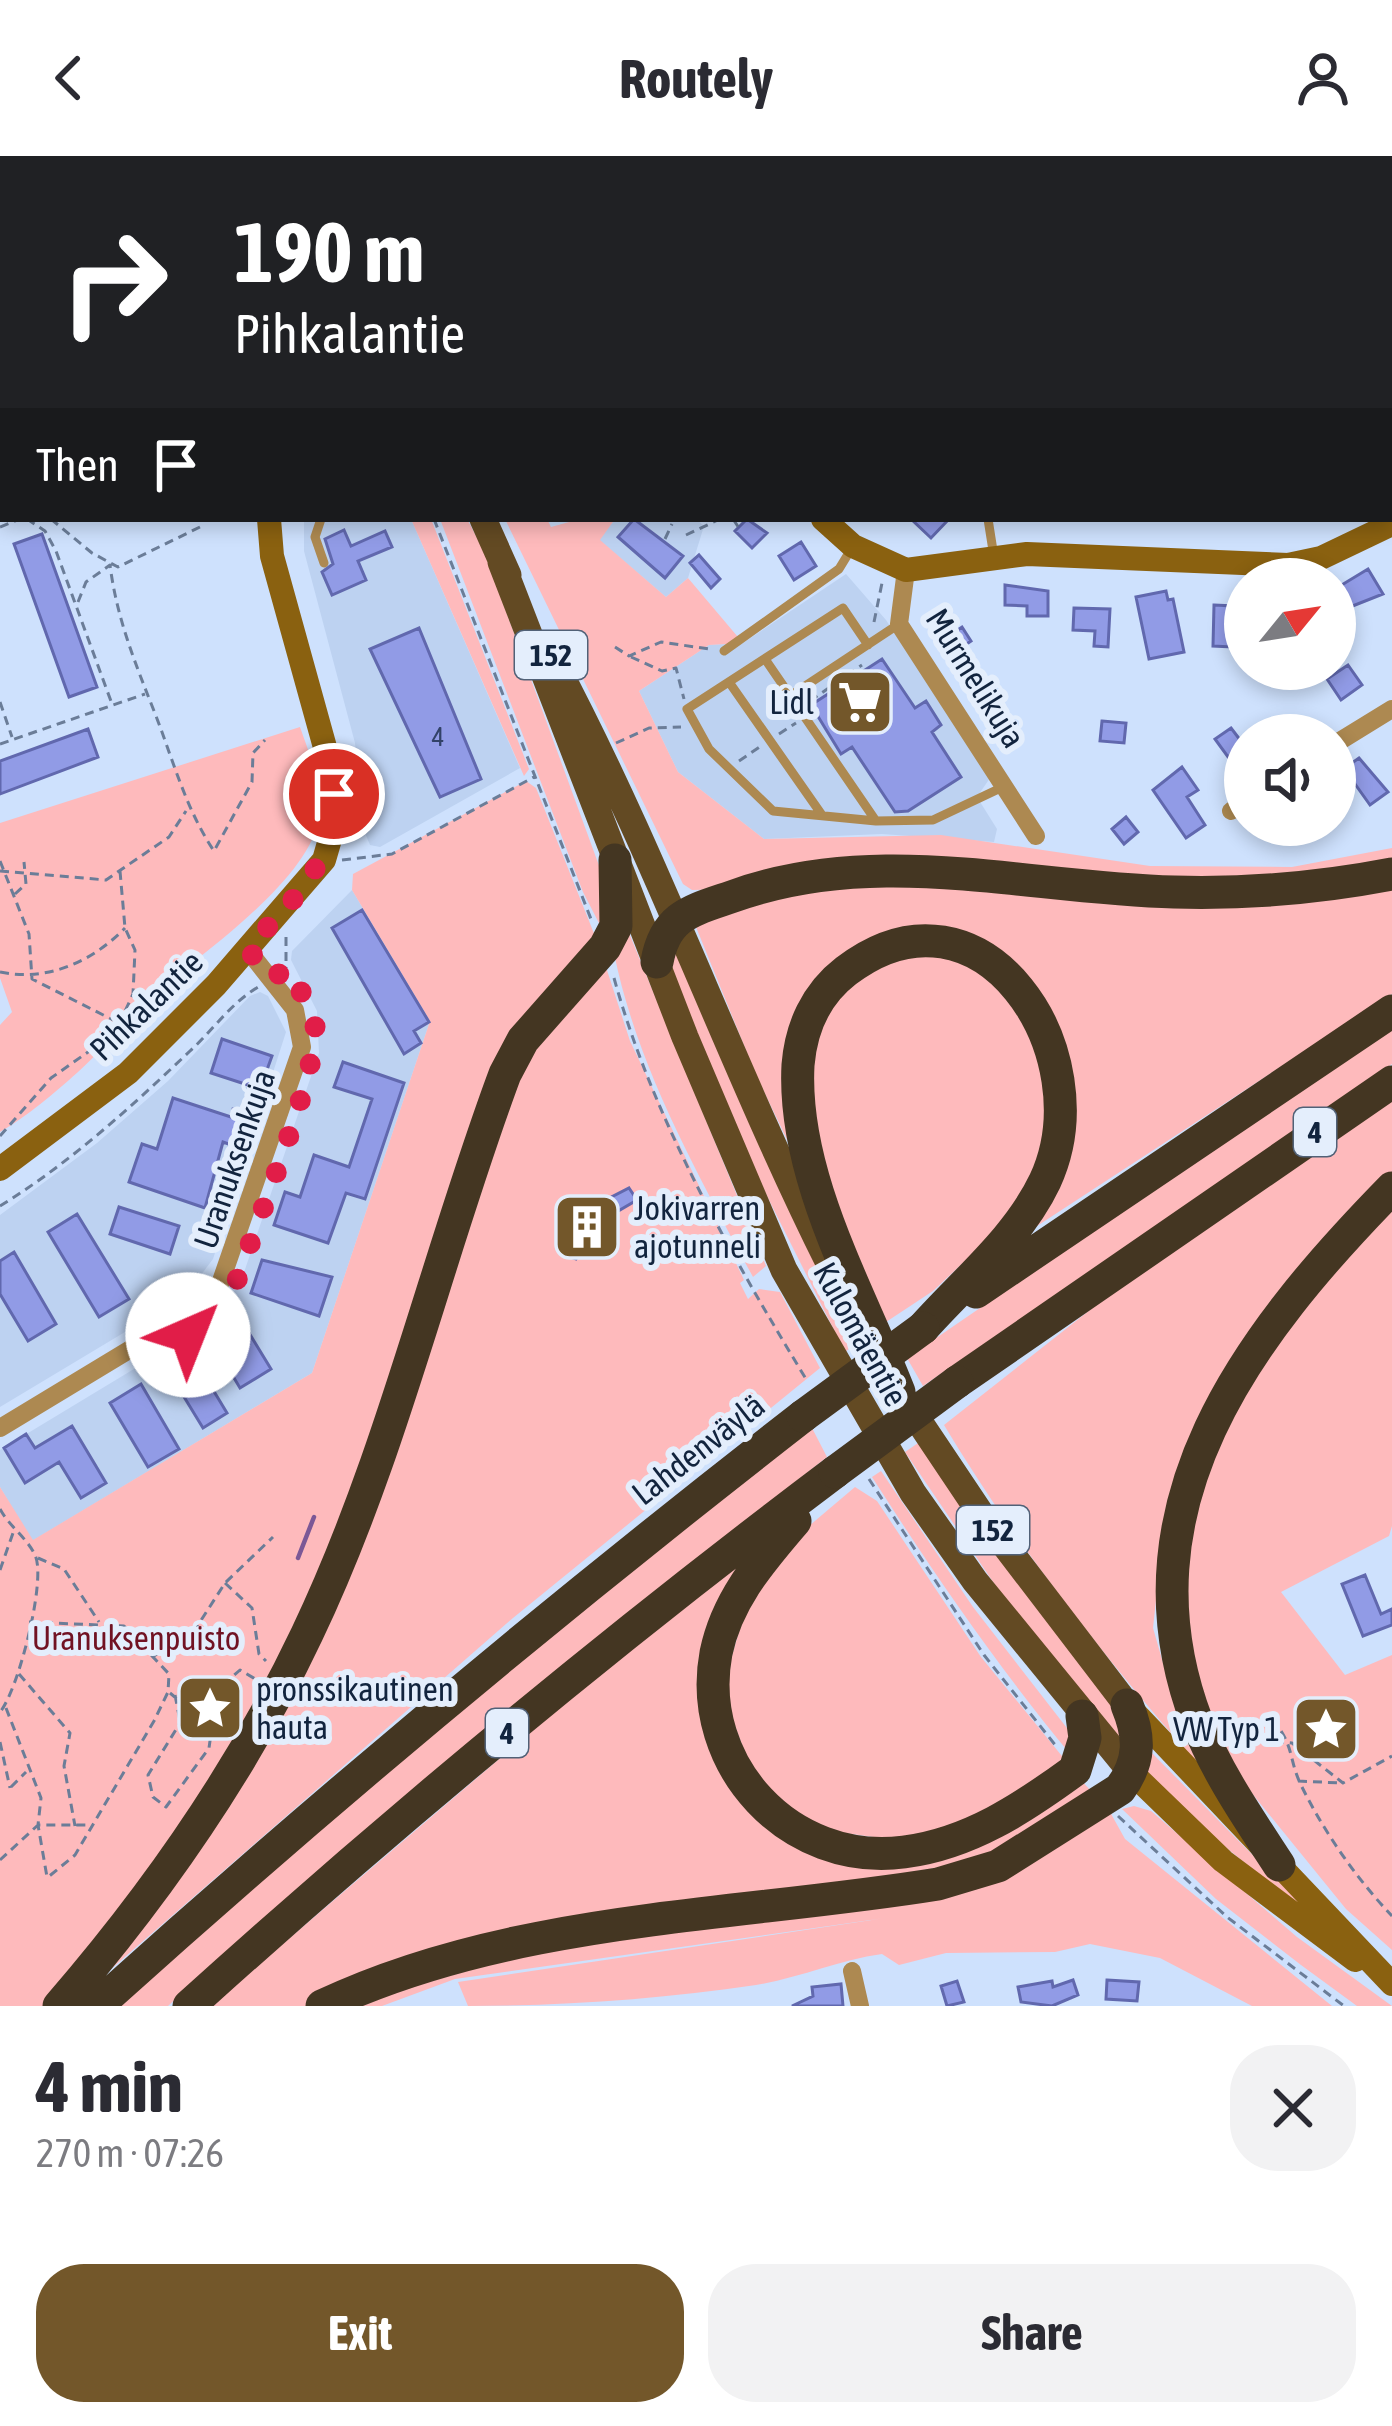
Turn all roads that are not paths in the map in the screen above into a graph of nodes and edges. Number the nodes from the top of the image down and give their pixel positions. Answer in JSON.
{"nodes":[{"id":1,"x":269,"y":522,"type":"edge"},
{"id":2,"x":319,"y":522,"type":"edge"},
{"id":3,"x":826,"y":522,"type":"edge"},
{"id":4,"x":988,"y":522,"type":"edge"},
{"id":5,"x":1391,"y":526,"type":"edge"},
{"id":6,"x":488,"y":534,"type":"edge"},
{"id":7,"x":853,"y":546,"type":"junction"},
{"id":8,"x":994,"y":557,"type":"junction"},
{"id":9,"x":324,"y":563,"type":"dead end"},
{"id":10,"x":905,"y":570,"type":"junction"},
{"id":11,"x":899,"y":624,"type":"junction"},
{"id":12,"x":868,"y":645,"type":"junction"},
{"id":13,"x":724,"y":651,"type":"road end"},
{"id":14,"x":765,"y":659,"type":"junction"},
{"id":15,"x":729,"y":682,"type":"junction"},
{"id":16,"x":790,"y":696,"type":"junction"},
{"id":17,"x":1392,"y":709,"type":"edge"},
{"id":18,"x":1356,"y":731,"type":"edge"},
{"id":19,"x":1005,"y":786,"type":"junction"},
{"id":20,"x":822,"y":816,"type":"junction"},
{"id":21,"x":876,"y":821,"type":"junction"},
{"id":22,"x":1036,"y":836,"type":"dead end"},
{"id":23,"x":615,"y":860,"type":"junction"},
{"id":24,"x":1392,"y":874,"type":"edge"},
{"id":25,"x":677,"y":916,"type":"junction"},
{"id":26,"x":247,"y":949,"type":"junction"},
{"id":27,"x":657,"y":962,"type":"junction"},
{"id":28,"x":1392,"y":1011,"type":"edge"},
{"id":29,"x":1392,"y":1082,"type":"edge"},
{"id":30,"x":0,"y":1169,"type":"edge"},
{"id":31,"x":1392,"y":1188,"type":"edge"},
{"id":32,"x":923,"y":1328,"type":"junction"},
{"id":33,"x":899,"y":1392,"type":"junction"},
{"id":34,"x":0,"y":1428,"type":"edge"},
{"id":35,"x":835,"y":1472,"type":"junction"},
{"id":36,"x":1127,"y":1705,"type":"junction"},
{"id":37,"x":1082,"y":1716,"type":"junction"},
{"id":38,"x":1132,"y":1773,"type":"junction"},
{"id":39,"x":1279,"y":1865,"type":"junction"},
{"id":40,"x":852,"y":1971,"type":"dead end"},
{"id":41,"x":59,"y":2006,"type":"edge"},
{"id":42,"x":97,"y":2006,"type":"edge"},
{"id":43,"x":189,"y":2006,"type":"edge"},
{"id":44,"x":322,"y":2006,"type":"edge"},
{"id":45,"x":860,"y":2006,"type":"edge"}],
"edges":[{"from":1,"to":26,"type":"street","name":"Pihkalantie"},
{"from":2,"to":9,"type":"lane"},
{"from":3,"to":7,"type":"street"},
{"from":4,"to":8,"type":"lane"},
{"from":5,"to":8,"type":"street"},
{"from":6,"to":23,"type":"main road","name":"Kulomäentie","number":"152"},
{"from":6,"to":25,"type":"main road","name":"Kulomäentie","number":"152"},
{"from":7,"to":10,"type":"street"},
{"from":7,"to":13,"type":"lane"},
{"from":8,"to":10,"type":"street"},
{"from":10,"to":11,"type":"street","name":"Murmelikuja"},
{"from":11,"to":12,"type":"lane"},
{"from":11,"to":19,"type":"street","name":"Murmelikuja"},
{"from":12,"to":14,"type":"lane"},
{"from":12,"to":16,"type":"lane"},
{"from":14,"to":15,"type":"lane"},
{"from":14,"to":16,"type":"lane"},
{"from":15,"to":20,"type":"lane"},
{"from":15,"to":20,"type":"lane"},
{"from":16,"to":21,"type":"lane"},
{"from":17,"to":18,"type":"street"},
{"from":19,"to":21,"type":"lane"},
{"from":19,"to":22,"type":"street","name":"Murmelikuja"},
{"from":20,"to":21,"type":"lane"},
{"from":23,"to":27,"type":"main road","name":"Kulomäentie","number":"152"},
{"from":23,"to":41,"type":"highway"},
{"from":24,"to":25,"type":"highway"},
{"from":25,"to":27,"type":"highway"},
{"from":25,"to":33,"type":"main road","name":"Kulomäentie","number":"152"},
{"from":26,"to":30,"type":"street","name":"Pihkalantie"},
{"from":26,"to":34,"type":"street","name":"Uranuksenkuja"},
{"from":27,"to":37,"type":"main road","name":"Kulomäentie","number":"152"},
{"from":28,"to":32,"type":"highway","name":"Lahdenväylä","number":"4"},
{"from":29,"to":35,"type":"highway","number":"4","bridge":true},
{"from":31,"to":39,"type":"highway"},
{"from":32,"to":33,"type":"highway"},
{"from":32,"to":42,"type":"highway","name":"Lahdenväylä","number":"4","bridge":true},
{"from":33,"to":36,"type":"main road","name":"Kulomäentie","number":"152"},
{"from":35,"to":37,"type":"highway"},
{"from":35,"to":43,"type":"highway","number":"4"},
{"from":36,"to":38,"type":"highway"},
{"from":36,"to":39,"type":"street","name":"Kulomäentie","number":"152"},
{"from":37,"to":38,"type":"main road","name":"Kulomäentie","number":"152"},
{"from":38,"to":39,"type":"street","name":"Kulomäentie","number":"152"},
{"from":38,"to":44,"type":"highway"},
{"from":40,"to":45,"type":"street"}]}
